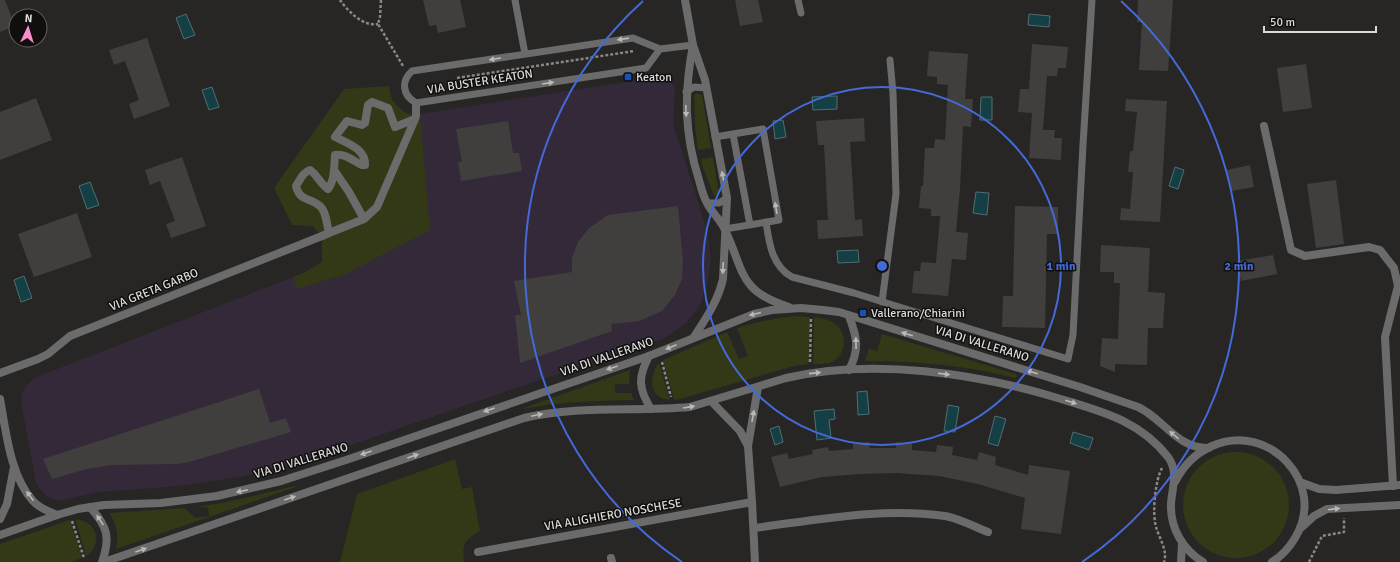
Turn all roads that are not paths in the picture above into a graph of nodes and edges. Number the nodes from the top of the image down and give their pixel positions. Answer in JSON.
{"nodes":[{"id":1,"x":515,"y":0,"type":"edge"},
{"id":2,"x":685,"y":0,"type":"edge"},
{"id":3,"x":798,"y":0,"type":"edge"},
{"id":4,"x":1092,"y":0,"type":"edge"},
{"id":5,"x":801,"y":14,"type":"dead end"},
{"id":6,"x":693,"y":45,"type":"junction"},
{"id":7,"x":660,"y":49,"type":"junction"},
{"id":8,"x":525,"y":54,"type":"junction"},
{"id":9,"x":890,"y":60,"type":"dead end"},
{"id":10,"x":706,"y":88,"type":"junction"},
{"id":11,"x":686,"y":92,"type":"junction"},
{"id":12,"x":416,"y":103,"type":"junction"},
{"id":13,"x":415,"y":120,"type":"junction"},
{"id":14,"x":1264,"y":126,"type":"dead end"},
{"id":15,"x":733,"y":134,"type":"junction"},
{"id":16,"x":715,"y":136,"type":"junction"},
{"id":17,"x":334,"y":170,"type":"junction"},
{"id":18,"x":727,"y":198,"type":"junction"},
{"id":19,"x":706,"y":203,"type":"junction"},
{"id":20,"x":364,"y":219,"type":"junction"},
{"id":21,"x":766,"y":222,"type":"junction"},
{"id":22,"x":750,"y":225,"type":"junction"},
{"id":23,"x":725,"y":229,"type":"junction"},
{"id":24,"x":325,"y":234,"type":"junction"},
{"id":25,"x":882,"y":302,"type":"junction"},
{"id":26,"x":794,"y":309,"type":"junction"},
{"id":27,"x":849,"y":316,"type":"junction"},
{"id":28,"x":694,"y":337,"type":"junction"},
{"id":29,"x":649,"y":356,"type":"junction"},
{"id":30,"x":848,"y":370,"type":"junction"},
{"id":31,"x":0,"y":373,"type":"edge"},
{"id":32,"x":758,"y":387,"type":"junction"},
{"id":33,"x":0,"y":399,"type":"edge"},
{"id":34,"x":711,"y":401,"type":"junction"},
{"id":35,"x":651,"y":409,"type":"junction"},
{"id":36,"x":748,"y":446,"type":"junction"},
{"id":37,"x":1209,"y":448,"type":"junction"},
{"id":38,"x":14,"y":467,"type":"junction"},
{"id":39,"x":1300,"y":482,"type":"junction"},
{"id":40,"x":1174,"y":484,"type":"junction"},
{"id":41,"x":1396,"y":486,"type":"edge"},
{"id":42,"x":752,"y":502,"type":"junction"},
{"id":43,"x":1400,"y":505,"type":"edge"},
{"id":44,"x":90,"y":506,"type":"junction"},
{"id":45,"x":57,"y":515,"type":"junction"},
{"id":46,"x":0,"y":520,"type":"edge"},
{"id":47,"x":754,"y":528,"type":"junction"},
{"id":48,"x":1301,"y":528,"type":"junction"},
{"id":49,"x":988,"y":532,"type":"dead end"},
{"id":50,"x":0,"y":535,"type":"edge"},
{"id":51,"x":1182,"y":543,"type":"junction"},
{"id":52,"x":478,"y":552,"type":"dead end"},
{"id":53,"x":103,"y":562,"type":"edge"},
{"id":54,"x":755,"y":562,"type":"edge"},
{"id":55,"x":1181,"y":562,"type":"edge"},
{"id":56,"x":1203,"y":562,"type":"edge"},
{"id":57,"x":1272,"y":562,"type":"edge"}],
"edges":[{"from":1,"to":8,"type":"lane"},
{"from":2,"to":6,"type":"street"},
{"from":3,"to":5,"type":"lane"},
{"from":4,"to":25,"type":"lane"},
{"from":6,"to":7,"type":"lane","name":"VIA BUSTER KEATON"},
{"from":6,"to":10,"type":"street"},
{"from":6,"to":11,"type":"street"},
{"from":7,"to":8,"type":"lane","name":"VIA BUSTER KEATON","one_way":true},
{"from":12,"to":7,"type":"lane","name":"VIA BUSTER KEATON","one_way":true},
{"from":8,"to":12,"type":"lane","name":"VIA BUSTER KEATON","one_way":true},
{"from":9,"to":25,"type":"lane"},
{"from":10,"to":11,"type":"lane"},
{"from":10,"to":16,"type":"street"},
{"from":11,"to":19,"type":"street","one_way":true},
{"from":12,"to":13,"type":"street"},
{"from":13,"to":17,"type":"street"},
{"from":13,"to":20,"type":"street"},
{"from":14,"to":41,"type":"street"},
{"from":15,"to":16,"type":"lane"},
{"from":21,"to":15,"type":"lane","one_way":true},
{"from":15,"to":22,"type":"lane"},
{"from":18,"to":16,"type":"street","one_way":true},
{"from":17,"to":20,"type":"street"},
{"from":17,"to":24,"type":"street"},
{"from":18,"to":19,"type":"lane"},
{"from":18,"to":23,"type":"street"},
{"from":19,"to":23,"type":"street"},
{"from":20,"to":24,"type":"street","name":"VIA GRETA GARBO"},
{"from":21,"to":22,"type":"lane"},
{"from":21,"to":25,"type":"lane"},
{"from":22,"to":23,"type":"lane"},
{"from":23,"to":26,"type":"street"},
{"from":23,"to":28,"type":"street","one_way":true},
{"from":24,"to":31,"type":"street","name":"VIA GRETA GARBO"},
{"from":26,"to":27,"type":"street","name":"VIA DI VALLERANO"},
{"from":26,"to":28,"type":"street","name":"VIA DI VALLERANO","one_way":true},
{"from":30,"to":27,"type":"street","one_way":true},
{"from":37,"to":27,"type":"street","name":"VIA DI VALLERANO","one_way":true},
{"from":28,"to":29,"type":"street","name":"VIA DI VALLERANO","one_way":true},
{"from":29,"to":35,"type":"street"},
{"from":29,"to":44,"type":"street","name":"VIA DI VALLERANO","one_way":true},
{"from":32,"to":30,"type":"street","one_way":true},
{"from":30,"to":40,"type":"street","one_way":true},
{"from":32,"to":34,"type":"street"},
{"from":36,"to":32,"type":"street","one_way":true},
{"from":33,"to":38,"type":"street"},
{"from":35,"to":34,"type":"street","one_way":true},
{"from":34,"to":36,"type":"street"},
{"from":53,"to":35,"type":"street","one_way":true},
{"from":36,"to":42,"type":"street"},
{"from":37,"to":39,"type":"street"},
{"from":37,"to":40,"type":"street"},
{"from":45,"to":38,"type":"street","one_way":true},
{"from":38,"to":46,"type":"street"},
{"from":39,"to":41,"type":"street"},
{"from":39,"to":48,"type":"street"},
{"from":40,"to":51,"type":"street"},
{"from":42,"to":47,"type":"street"},
{"from":42,"to":52,"type":"street","name":"VIA ALIGHIERO NOSCHESE"},
{"from":48,"to":43,"type":"street","one_way":true},
{"from":44,"to":45,"type":"street","name":"VIA DI VALLERANO"},
{"from":53,"to":44,"type":"street","one_way":true},
{"from":45,"to":50,"type":"street","name":"VIA DI VALLERANO"},
{"from":47,"to":49,"type":"street"},
{"from":47,"to":54,"type":"street"},
{"from":48,"to":57,"type":"street"},
{"from":51,"to":55,"type":"street"},
{"from":51,"to":56,"type":"street"}]}
